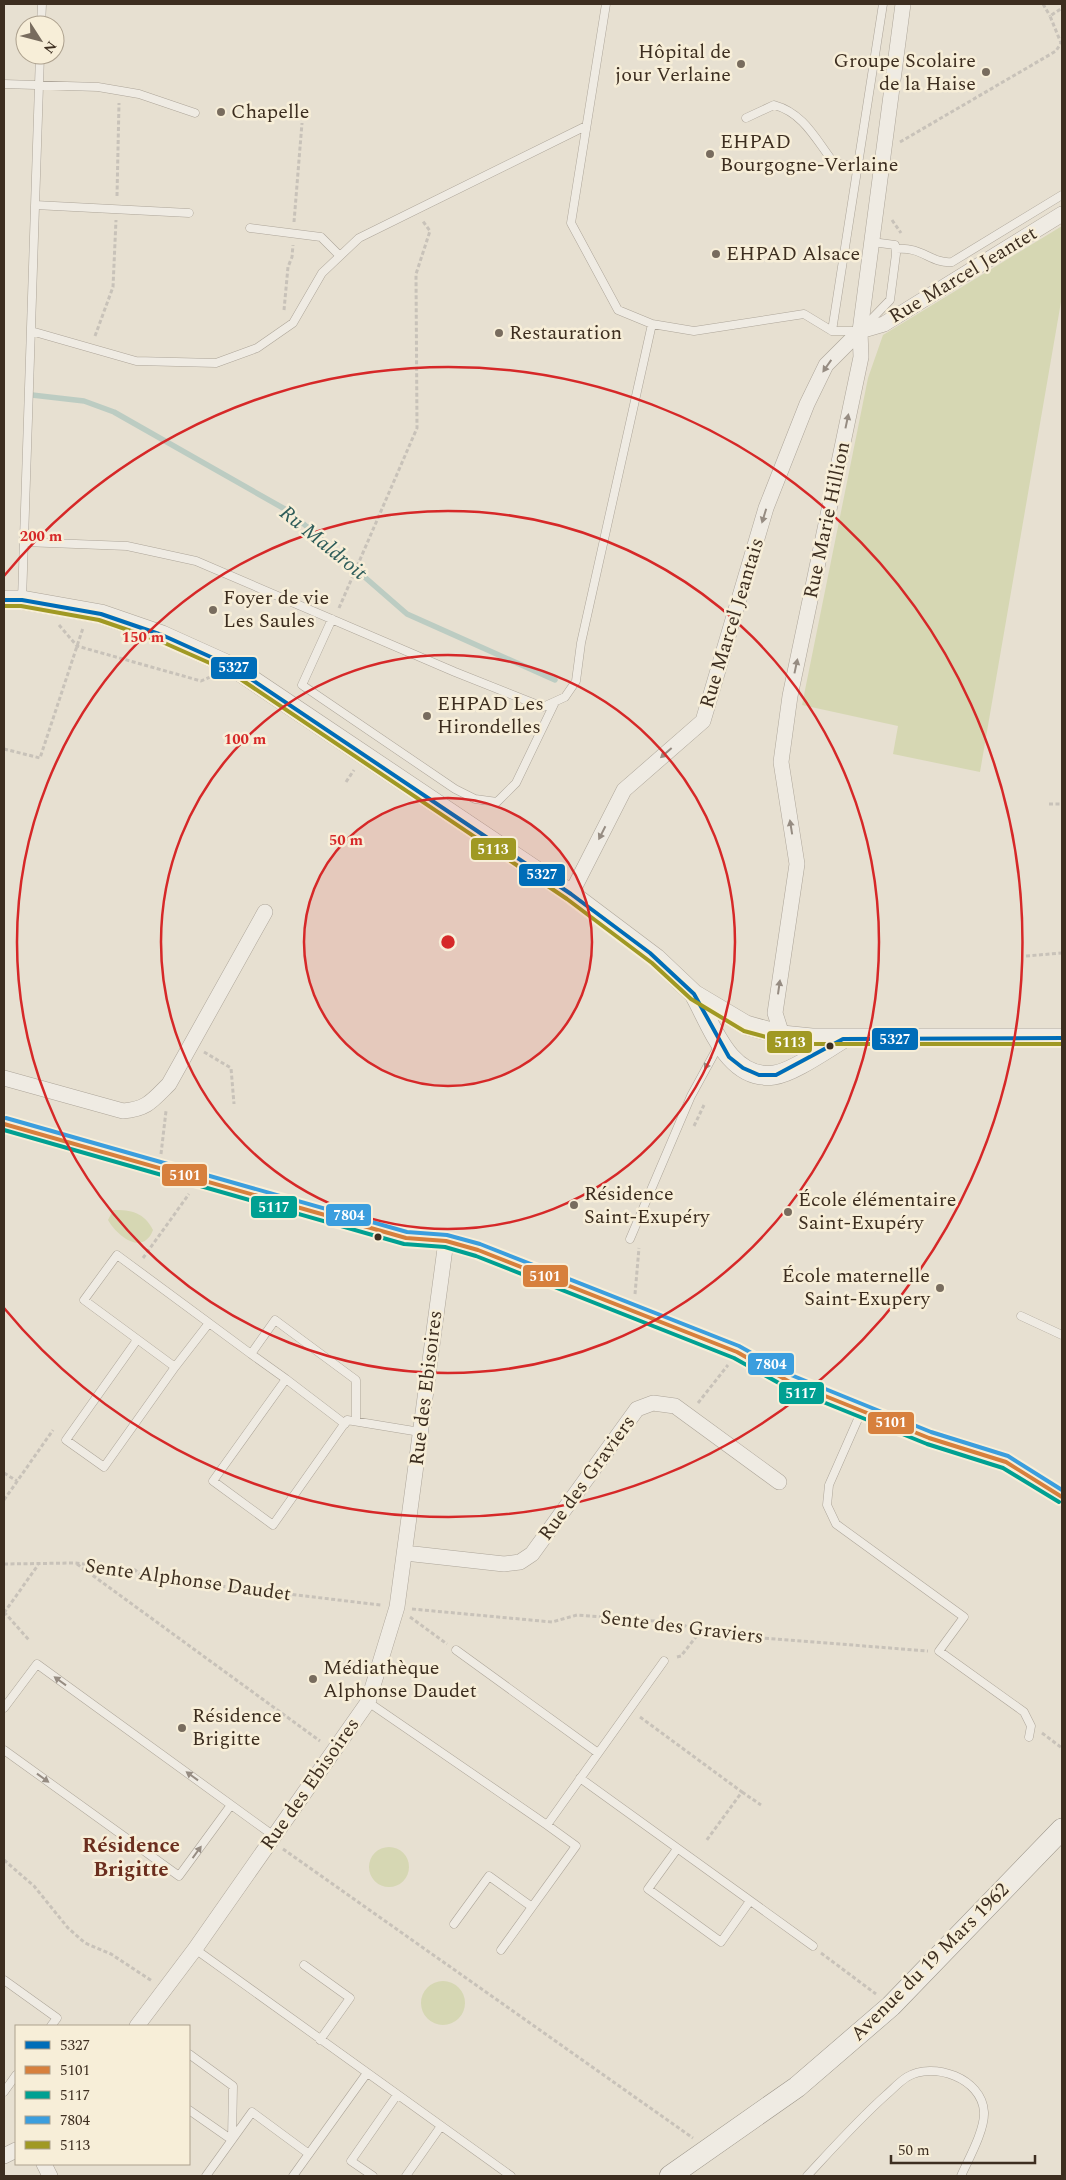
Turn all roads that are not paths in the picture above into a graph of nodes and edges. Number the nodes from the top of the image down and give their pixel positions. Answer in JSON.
{"nodes":[{"id":1,"x":606,"y":4,"type":"edge"},
{"id":2,"x":883,"y":4,"type":"edge"},
{"id":3,"x":903,"y":4,"type":"edge"},
{"id":4,"x":40,"y":65,"type":"edge"},
{"id":5,"x":4,"y":84,"type":"edge"},
{"id":6,"x":39,"y":85,"type":"junction"},
{"id":7,"x":195,"y":113,"type":"dead end"},
{"id":8,"x":746,"y":118,"type":"dead end"},
{"id":9,"x":586,"y":126,"type":"junction"},
{"id":10,"x":857,"y":167,"type":"junction"},
{"id":11,"x":1062,"y":195,"type":"edge"},
{"id":12,"x":35,"y":205,"type":"junction"},
{"id":13,"x":188,"y":213,"type":"dead end"},
{"id":14,"x":1062,"y":214,"type":"edge"},
{"id":15,"x":250,"y":228,"type":"dead end"},
{"id":16,"x":872,"y":242,"type":"junction"},
{"id":17,"x":896,"y":249,"type":"junction"},
{"id":18,"x":340,"y":256,"type":"junction"},
{"id":19,"x":652,"y":324,"type":"junction"},
{"id":20,"x":31,"y":331,"type":"junction"},
{"id":21,"x":832,"y":331,"type":"junction"},
{"id":22,"x":860,"y":331,"type":"junction"},
{"id":23,"x":24,"y":542,"type":"junction"},
{"id":24,"x":13,"y":600,"type":"edge"},
{"id":25,"x":332,"y":619,"type":"junction"},
{"id":26,"x":555,"y":702,"type":"junction"},
{"id":27,"x":571,"y":894,"type":"junction"},
{"id":28,"x":265,"y":912,"type":"dead end"},
{"id":29,"x":694,"y":994,"type":"junction"},
{"id":30,"x":735,"y":1020,"type":"junction"},
{"id":31,"x":782,"y":1035,"type":"junction"},
{"id":32,"x":1062,"y":1038,"type":"edge"},
{"id":33,"x":843,"y":1039,"type":"junction"},
{"id":34,"x":720,"y":1042,"type":"junction"},
{"id":35,"x":800,"y":1064,"type":"junction"},
{"id":36,"x":4,"y":1078,"type":"edge"},
{"id":37,"x":4,"y":1124,"type":"edge"},
{"id":38,"x":630,"y":1238,"type":"dead end"},
{"id":39,"x":446,"y":1241,"type":"junction"},
{"id":40,"x":1021,"y":1316,"type":"dead end"},
{"id":41,"x":208,"y":1323,"type":"junction"},
{"id":42,"x":1062,"y":1335,"type":"edge"},
{"id":43,"x":138,"y":1340,"type":"junction"},
{"id":44,"x":251,"y":1354,"type":"junction"},
{"id":45,"x":175,"y":1367,"type":"junction"},
{"id":46,"x":286,"y":1379,"type":"junction"},
{"id":47,"x":862,"y":1410,"type":"junction"},
{"id":48,"x":356,"y":1421,"type":"junction"},
{"id":49,"x":345,"y":1424,"type":"junction"},
{"id":50,"x":420,"y":1432,"type":"junction"},
{"id":51,"x":779,"y":1482,"type":"dead end"},
{"id":52,"x":1062,"y":1497,"type":"edge"},
{"id":53,"x":406,"y":1553,"type":"junction"},
{"id":54,"x":456,"y":1650,"type":"road end"},
{"id":55,"x":664,"y":1661,"type":"road end"},
{"id":56,"x":368,"y":1702,"type":"junction"},
{"id":57,"x":4,"y":1708,"type":"edge"},
{"id":58,"x":1029,"y":1737,"type":"dead end"},
{"id":59,"x":4,"y":1750,"type":"edge"},
{"id":60,"x":598,"y":1753,"type":"junction"},
{"id":61,"x":580,"y":1778,"type":"junction"},
{"id":62,"x":231,"y":1805,"type":"junction"},
{"id":63,"x":547,"y":1825,"type":"junction"},
{"id":64,"x":1062,"y":1829,"type":"edge"},
{"id":65,"x":274,"y":1836,"type":"junction"},
{"id":66,"x":677,"y":1849,"type":"junction"},
{"id":67,"x":750,"y":1901,"type":"junction"},
{"id":68,"x":532,"y":1907,"type":"junction"},
{"id":69,"x":454,"y":1924,"type":"dead end"},
{"id":70,"x":813,"y":1946,"type":"road end"},
{"id":71,"x":195,"y":1949,"type":"junction"},
{"id":72,"x":501,"y":1950,"type":"dead end"},
{"id":73,"x":304,"y":1966,"type":"dead end"},
{"id":74,"x":4,"y":1980,"type":"edge"},
{"id":75,"x":55,"y":2025,"type":"edge"},
{"id":76,"x":138,"y":2025,"type":"edge"},
{"id":77,"x":320,"y":2040,"type":"junction"},
{"id":78,"x":190,"y":2055,"type":"edge"},
{"id":79,"x":367,"y":2073,"type":"junction"},
{"id":80,"x":15,"y":2076,"type":"edge"},
{"id":81,"x":4,"y":2092,"type":"edge"},
{"id":82,"x":398,"y":2095,"type":"junction"},
{"id":83,"x":190,"y":2111,"type":"edge"},
{"id":84,"x":441,"y":2126,"type":"junction"},
{"id":85,"x":232,"y":2140,"type":"junction"},
{"id":86,"x":309,"y":2154,"type":"junction"},
{"id":87,"x":206,"y":2176,"type":"edge"},
{"id":88,"x":293,"y":2176,"type":"edge"},
{"id":89,"x":373,"y":2176,"type":"edge"},
{"id":90,"x":406,"y":2176,"type":"edge"},
{"id":91,"x":511,"y":2176,"type":"edge"},
{"id":92,"x":670,"y":2176,"type":"edge"},
{"id":93,"x":807,"y":2176,"type":"edge"},
{"id":94,"x":961,"y":2176,"type":"edge"}],
"edges":[{"from":1,"to":9,"type":"lane"},
{"from":2,"to":10,"type":"lane"},
{"from":3,"to":16,"type":"street","name":"Rue Marie Hillion"},
{"from":4,"to":6,"type":"lane"},
{"from":5,"to":6,"type":"lane"},
{"from":6,"to":7,"type":"lane"},
{"from":6,"to":12,"type":"lane"},
{"from":8,"to":10,"type":"lane"},
{"from":9,"to":18,"type":"lane"},
{"from":9,"to":19,"type":"lane"},
{"from":10,"to":21,"type":"lane"},
{"from":11,"to":17,"type":"lane"},
{"from":12,"to":13,"type":"lane"},
{"from":12,"to":20,"type":"lane"},
{"from":14,"to":22,"type":"street","name":"Rue Marcel Jeantet"},
{"from":15,"to":18,"type":"lane"},
{"from":16,"to":17,"type":"lane"},
{"from":16,"to":22,"type":"street","name":"Rue Marie Hillion"},
{"from":17,"to":22,"type":"lane"},
{"from":18,"to":20,"type":"lane"},
{"from":19,"to":21,"type":"lane"},
{"from":19,"to":26,"type":"lane"},
{"from":20,"to":23,"type":"lane"},
{"from":21,"to":22,"type":"lane"},
{"from":22,"to":27,"type":"street","name":"Rue Marcel Jeantais","one_way":true},
{"from":31,"to":22,"type":"street","name":"Rue Marie Hillion","one_way":true},
{"from":23,"to":24,"type":"lane"},
{"from":23,"to":25,"type":"lane"},
{"from":24,"to":27,"type":"street"},
{"from":25,"to":26,"type":"lane"},
{"from":25,"to":26,"type":"lane"},
{"from":27,"to":29,"type":"street"},
{"from":28,"to":36,"type":"street"},
{"from":29,"to":30,"type":"street"},
{"from":29,"to":34,"type":"street"},
{"from":30,"to":31,"type":"street"},
{"from":30,"to":34,"type":"street"},
{"from":31,"to":33,"type":"street"},
{"from":31,"to":35,"type":"street"},
{"from":32,"to":33,"type":"street"},
{"from":33,"to":35,"type":"street"},
{"from":34,"to":35,"type":"street"},
{"from":34,"to":38,"type":"lane","one_way":true},
{"from":37,"to":39,"type":"street"},
{"from":39,"to":47,"type":"street"},
{"from":39,"to":50,"type":"street","name":"Rue des Ebisoires"},
{"from":40,"to":42,"type":"lane"},
{"from":41,"to":43,"type":"lane"},
{"from":41,"to":44,"type":"lane"},
{"from":41,"to":45,"type":"lane"},
{"from":43,"to":45,"type":"lane"},
{"from":43,"to":45,"type":"lane"},
{"from":44,"to":46,"type":"lane"},
{"from":44,"to":48,"type":"lane"},
{"from":46,"to":49,"type":"lane"},
{"from":46,"to":49,"type":"lane"},
{"from":47,"to":52,"type":"street"},
{"from":47,"to":58,"type":"lane"},
{"from":48,"to":49,"type":"lane"},
{"from":48,"to":50,"type":"lane"},
{"from":50,"to":53,"type":"street","name":"Rue des Ebisoires"},
{"from":51,"to":53,"type":"street","name":"Rue des Graviers"},
{"from":53,"to":56,"type":"street","name":"Rue des Ebisoires"},
{"from":54,"to":60,"type":"lane"},
{"from":55,"to":60,"type":"lane"},
{"from":56,"to":63,"type":"lane"},
{"from":56,"to":65,"type":"street","name":"Rue des Ebisoires"},
{"from":62,"to":57,"type":"lane","one_way":true},
{"from":59,"to":62,"type":"lane","one_way":true},
{"from":60,"to":61,"type":"lane"},
{"from":61,"to":63,"type":"lane"},
{"from":61,"to":66,"type":"lane"},
{"from":62,"to":65,"type":"lane"},
{"from":63,"to":68,"type":"lane"},
{"from":64,"to":92,"type":"main road","name":"Avenue du 19 Mars 1962"},
{"from":65,"to":71,"type":"street","name":"Rue des Ebisoires"},
{"from":66,"to":67,"type":"lane"},
{"from":66,"to":67,"type":"lane"},
{"from":67,"to":70,"type":"lane"},
{"from":68,"to":69,"type":"lane"},
{"from":68,"to":72,"type":"lane"},
{"from":71,"to":76,"type":"street","name":"Rue des Ebisoires"},
{"from":71,"to":77,"type":"lane"},
{"from":73,"to":77,"type":"lane"},
{"from":74,"to":75,"type":"lane"},
{"from":77,"to":79,"type":"lane"},
{"from":78,"to":85,"type":"lane"},
{"from":79,"to":82,"type":"lane"},
{"from":79,"to":86,"type":"lane"},
{"from":80,"to":81,"type":"lane"},
{"from":82,"to":84,"type":"lane"},
{"from":82,"to":89,"type":"lane"},
{"from":83,"to":85,"type":"lane"},
{"from":84,"to":90,"type":"lane"},
{"from":84,"to":91,"type":"lane"},
{"from":85,"to":86,"type":"lane"},
{"from":85,"to":87,"type":"lane"},
{"from":86,"to":88,"type":"lane"},
{"from":93,"to":94,"type":"lane"}]}
